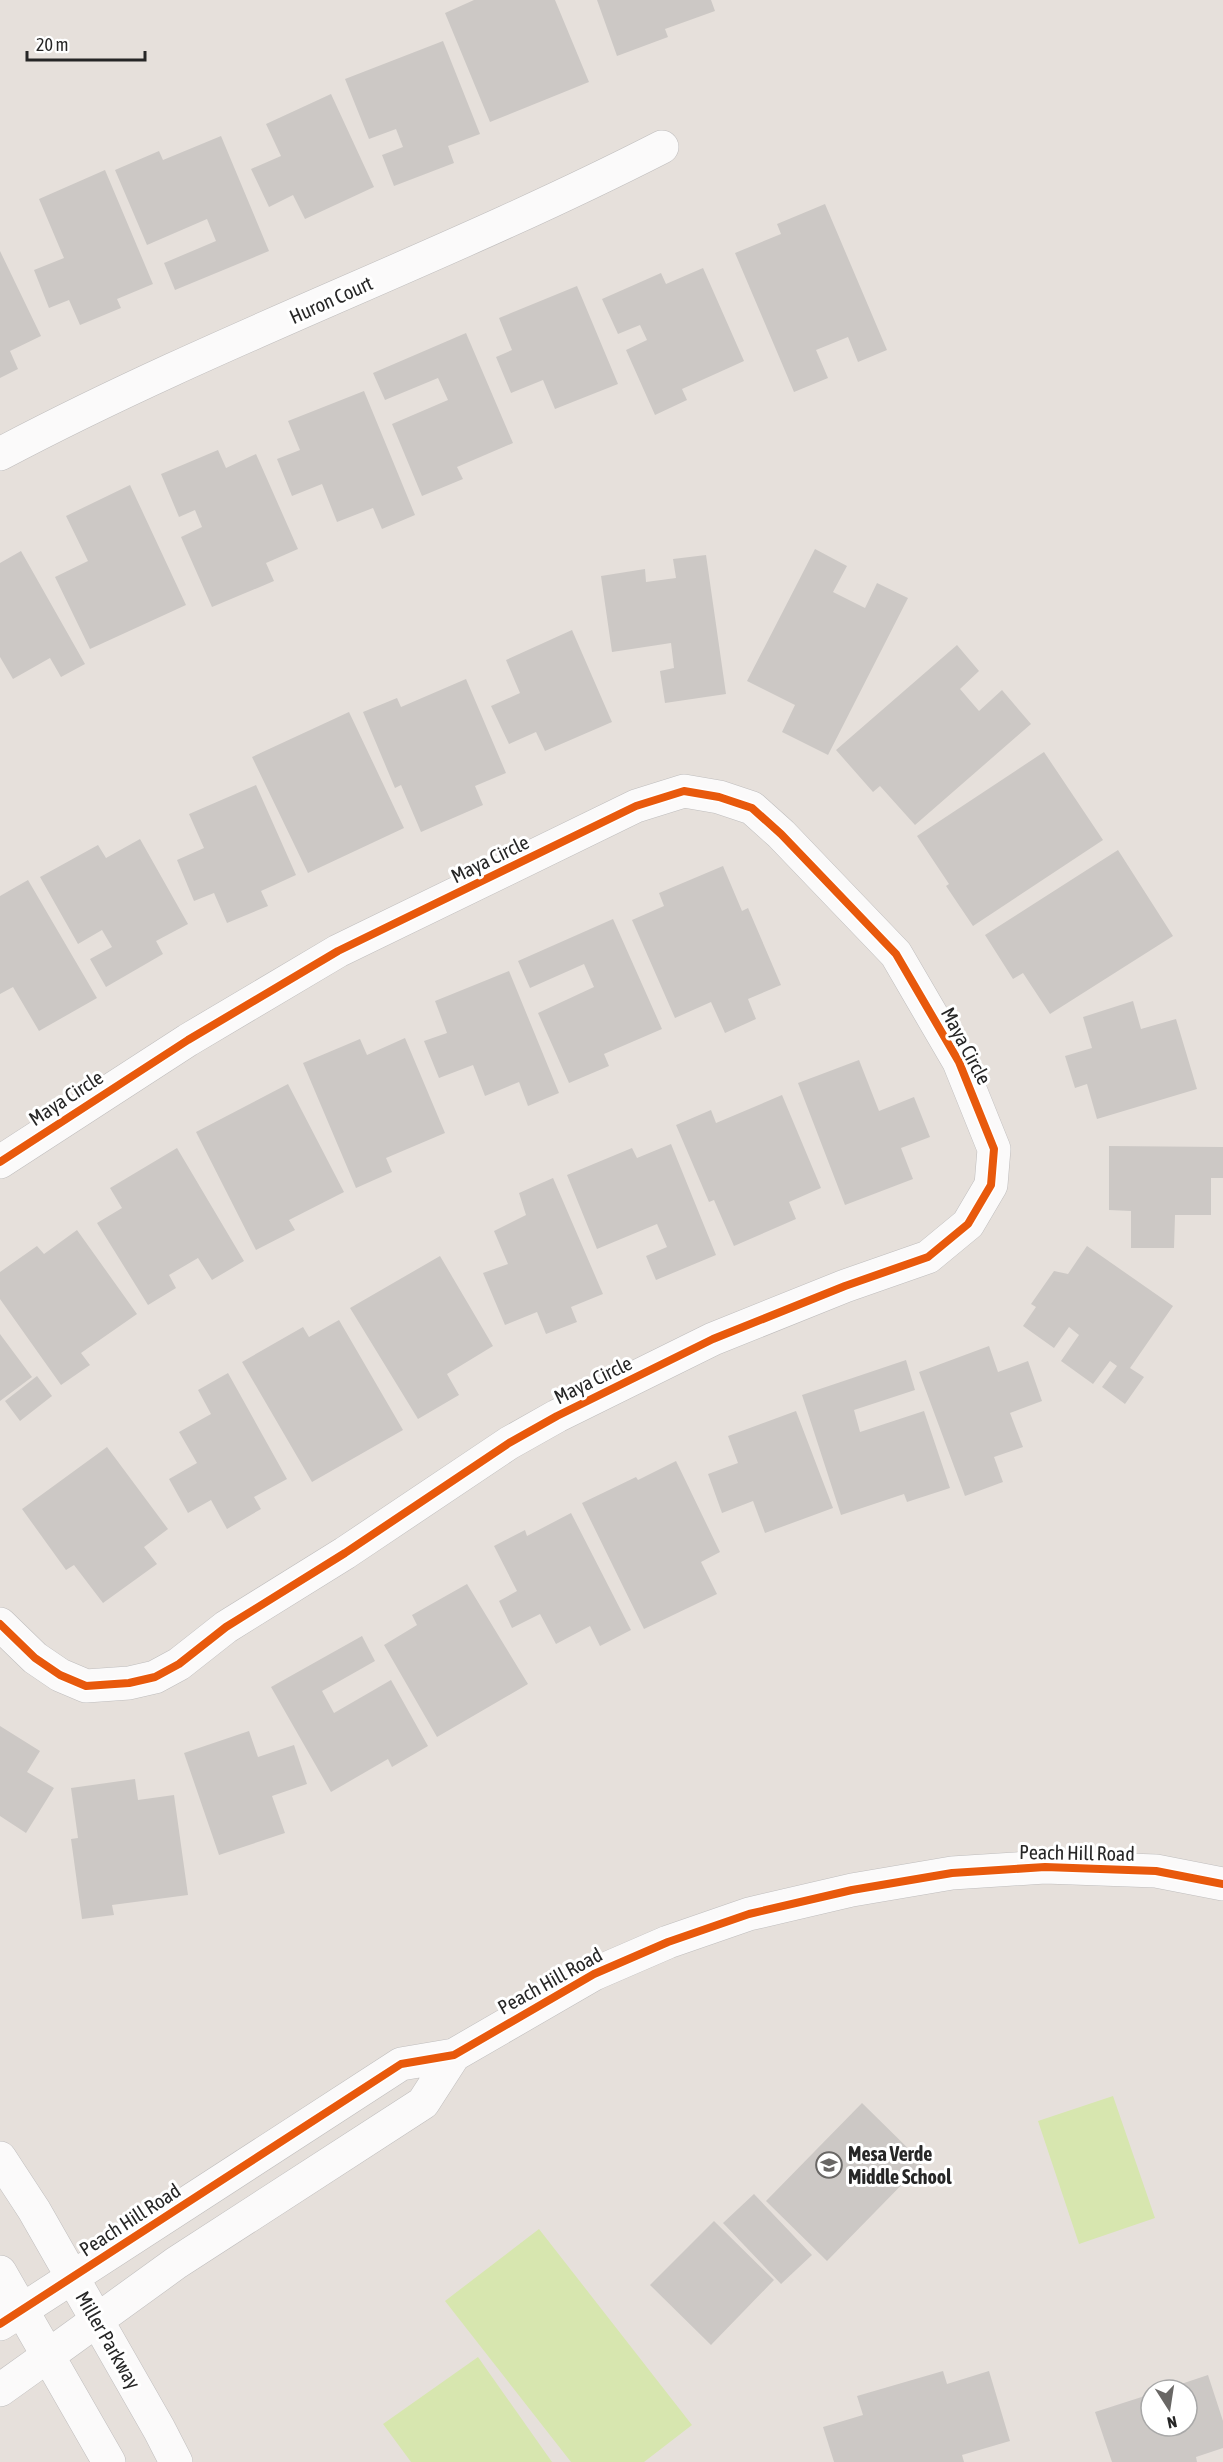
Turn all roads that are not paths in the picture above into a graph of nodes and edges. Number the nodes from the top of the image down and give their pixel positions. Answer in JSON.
{"nodes":[{"id":1,"x":662,"y":147,"type":"dead end"},
{"id":2,"x":0,"y":454,"type":"edge"},
{"id":3,"x":0,"y":1162,"type":"edge"},
{"id":4,"x":0,"y":1624,"type":"edge"},
{"id":5,"x":1223,"y":1884,"type":"edge"},
{"id":6,"x":454,"y":2055,"type":"junction"},
{"id":7,"x":0,"y":2158,"type":"edge"},
{"id":8,"x":0,"y":2272,"type":"edge"},
{"id":9,"x":72,"y":2277,"type":"junction"},
{"id":10,"x":11,"y":2317,"type":"edge"},
{"id":11,"x":98,"y":2321,"type":"junction"},
{"id":12,"x":49,"y":2355,"type":"junction"},
{"id":13,"x":0,"y":2390,"type":"edge"},
{"id":14,"x":109,"y":2462,"type":"edge"},
{"id":15,"x":176,"y":2462,"type":"edge"}],
"edges":[{"from":1,"to":2,"type":"street","name":"Huron Court"},
{"from":3,"to":4,"type":"street","name":"Maya Circle"},
{"from":5,"to":6,"type":"street","name":"Peach Hill Road"},
{"from":6,"to":9,"type":"street","name":"Peach Hill Road"},
{"from":6,"to":11,"type":"street","name":"Peach Hill Road"},
{"from":7,"to":9,"type":"street","name":"Miller Parkway"},
{"from":8,"to":10,"type":"street"},
{"from":9,"to":10,"type":"street","name":"Peach Hill Road"},
{"from":9,"to":11,"type":"street","name":"Miller Parkway"},
{"from":10,"to":12,"type":"street"},
{"from":11,"to":12,"type":"street","name":"Peach Hill Road"},
{"from":11,"to":15,"type":"street","name":"Miller Parkway"},
{"from":12,"to":13,"type":"street","name":"Peach Hill Road"},
{"from":12,"to":14,"type":"street"}]}
